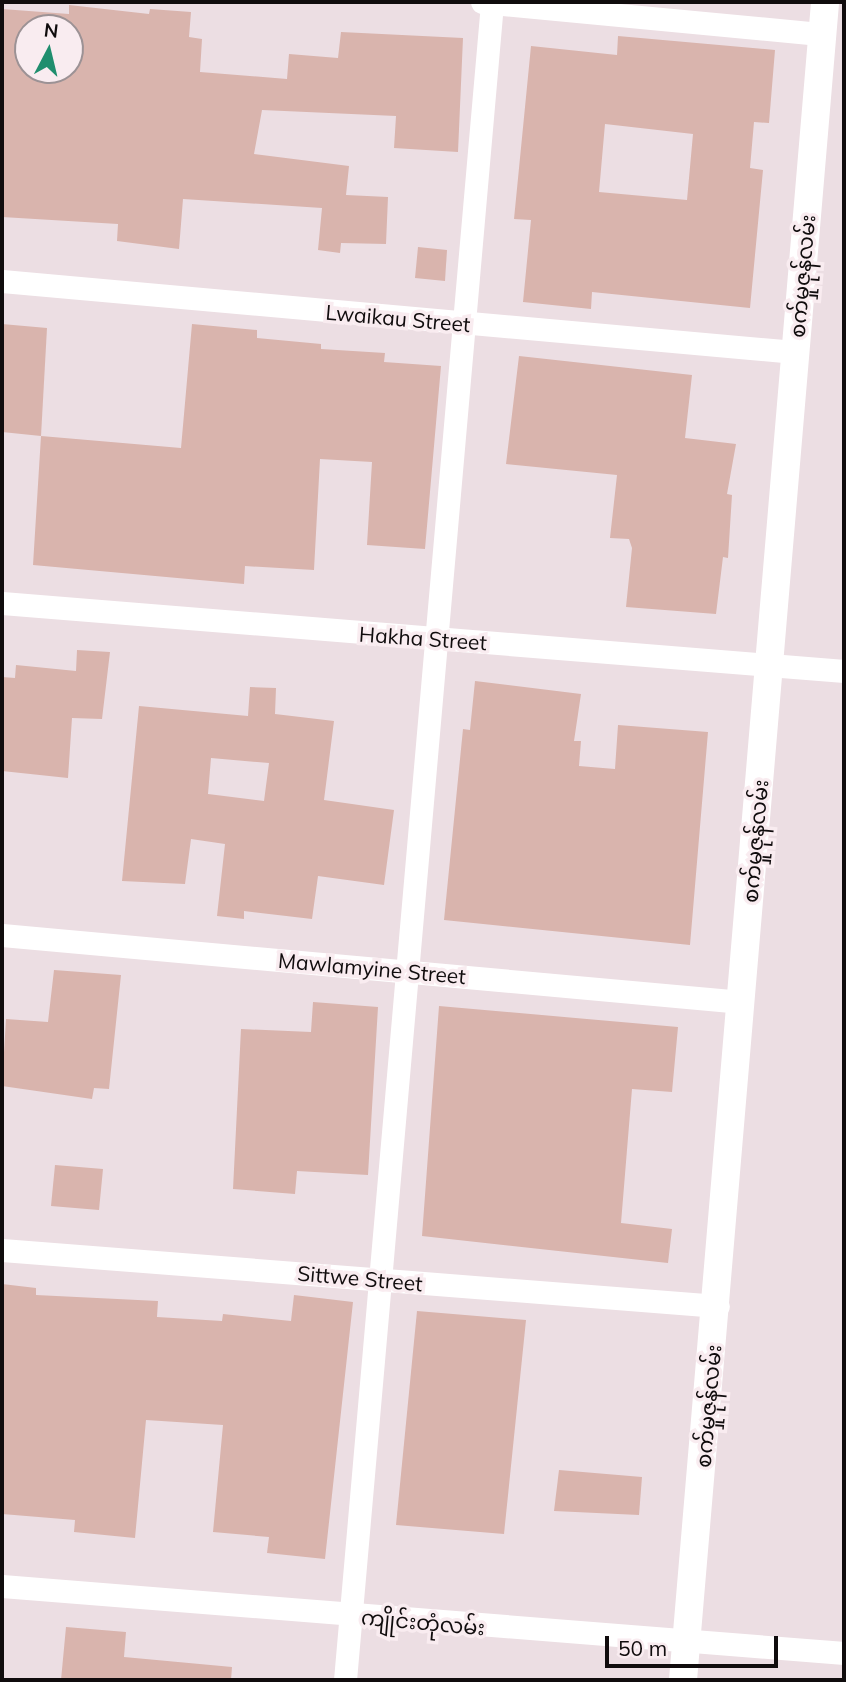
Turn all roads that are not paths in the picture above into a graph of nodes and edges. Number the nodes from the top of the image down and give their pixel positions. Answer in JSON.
{"nodes":[{"id":1,"x":482,"y":2,"type":"edge"},
{"id":2,"x":825,"y":2,"type":"edge"},
{"id":3,"x":492,"y":3,"type":"edge"},
{"id":4,"x":822,"y":34,"type":"junction"},
{"id":5,"x":2,"y":281,"type":"edge"},
{"id":6,"x":464,"y":324,"type":"junction"},
{"id":7,"x":795,"y":352,"type":"junction"},
{"id":8,"x":2,"y":603,"type":"edge"},
{"id":9,"x":436,"y":639,"type":"junction"},
{"id":10,"x":769,"y":663,"type":"junction"},
{"id":11,"x":844,"y":671,"type":"edge"},
{"id":12,"x":2,"y":935,"type":"edge"},
{"id":13,"x":406,"y":971,"type":"junction"},
{"id":14,"x":742,"y":1002,"type":"junction"},
{"id":15,"x":2,"y":1250,"type":"edge"},
{"id":16,"x":383,"y":1280,"type":"junction"},
{"id":17,"x":718,"y":1307,"type":"junction"},
{"id":18,"x":2,"y":1586,"type":"edge"},
{"id":19,"x":351,"y":1616,"type":"junction"},
{"id":20,"x":686,"y":1643,"type":"junction"},
{"id":21,"x":844,"y":1653,"type":"edge"},
{"id":22,"x":345,"y":1680,"type":"edge"},
{"id":23,"x":683,"y":1680,"type":"edge"}],
"edges":[{"from":1,"to":3,"type":"street"},
{"from":2,"to":4,"type":"street","name":"စက်မှုဇုန်လမ်း"},
{"from":3,"to":4,"type":"street"},
{"from":3,"to":6,"type":"street"},
{"from":4,"to":7,"type":"street","name":"စက်မှုဇုန်လမ်း"},
{"from":5,"to":6,"type":"street","name":"Lwaikau Street"},
{"from":6,"to":7,"type":"street","name":"Lwaikau Street"},
{"from":6,"to":9,"type":"street"},
{"from":7,"to":10,"type":"street","name":"စက်မှုဇုန်လမ်း"},
{"from":8,"to":9,"type":"street","name":"Hakha Street"},
{"from":9,"to":10,"type":"street","name":"Hakha Street"},
{"from":9,"to":13,"type":"street"},
{"from":10,"to":11,"type":"street","name":"Hakha Street"},
{"from":10,"to":14,"type":"street","name":"စက်မှုဇုန်လမ်း"},
{"from":12,"to":13,"type":"street","name":"Mawlamyine Street"},
{"from":13,"to":14,"type":"street","name":"Mawlamyine Street"},
{"from":13,"to":16,"type":"street"},
{"from":14,"to":17,"type":"street","name":"စက်မှုဇုန်လမ်း"},
{"from":15,"to":16,"type":"street","name":"Sittwe Street"},
{"from":16,"to":17,"type":"street","name":"Sittwe Street"},
{"from":16,"to":19,"type":"street"},
{"from":17,"to":20,"type":"street","name":"စက်မှုဇုန်လမ်း"},
{"from":18,"to":19,"type":"street","name":"ကျိုင်းတုံလမ်း"},
{"from":19,"to":20,"type":"street","name":"ကျိုင်းတုံလမ်း"},
{"from":19,"to":22,"type":"street"},
{"from":20,"to":21,"type":"street","name":"ကျိုင်းတုံလမ်း"},
{"from":20,"to":23,"type":"street","name":"စက်မှုဇုန်လမ်း"}]}
